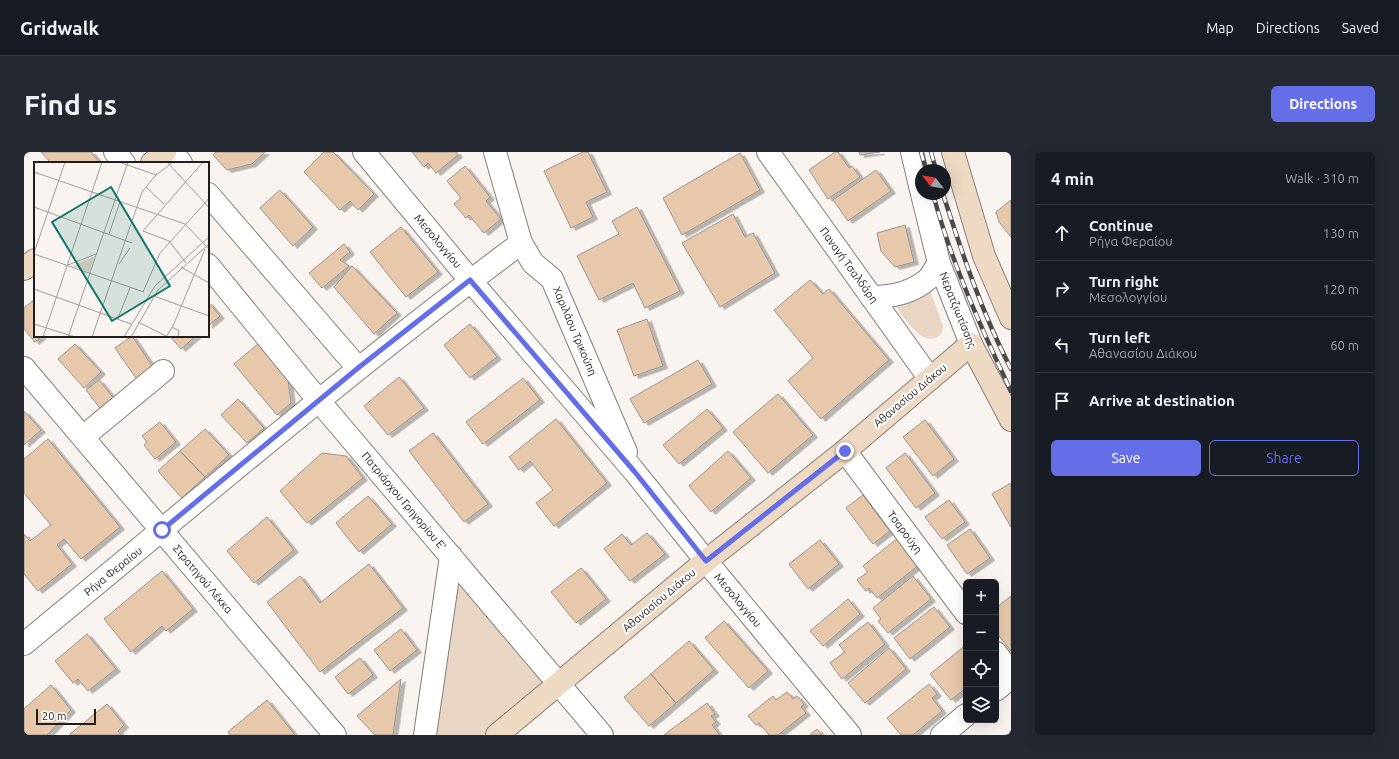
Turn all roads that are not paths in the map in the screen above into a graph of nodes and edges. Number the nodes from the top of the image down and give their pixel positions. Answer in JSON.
{"nodes":[{"id":1,"x":114,"y":152,"type":"edge"},
{"id":2,"x":165,"y":152,"type":"edge"},
{"id":3,"x":172,"y":152,"type":"edge"},
{"id":4,"x":364,"y":152,"type":"edge"},
{"id":5,"x":494,"y":152,"type":"edge"},
{"id":6,"x":768,"y":152,"type":"edge"},
{"id":7,"x":912,"y":152,"type":"edge"},
{"id":8,"x":953,"y":152,"type":"edge"},
{"id":9,"x":123,"y":162,"type":"edge"},
{"id":10,"x":153,"y":162,"type":"edge"},
{"id":11,"x":181,"y":162,"type":"edge"},
{"id":12,"x":915,"y":165,"type":"edge"},
{"id":13,"x":209,"y":195,"type":"edge"},
{"id":14,"x":923,"y":200,"type":"edge"},
{"id":15,"x":521,"y":243,"type":"junction"},
{"id":16,"x":34,"y":261,"type":"edge"},
{"id":17,"x":939,"y":263,"type":"junction"},
{"id":18,"x":209,"y":266,"type":"edge"},
{"id":19,"x":24,"y":269,"type":"edge"},
{"id":20,"x":470,"y":280,"type":"junction"},
{"id":21,"x":872,"y":297,"type":"junction"},
{"id":22,"x":1010,"y":313,"type":"edge"},
{"id":23,"x":971,"y":344,"type":"junction"},
{"id":24,"x":24,"y":368,"type":"edge"},
{"id":25,"x":358,"y":368,"type":"junction"},
{"id":26,"x":162,"y":371,"type":"dead end"},
{"id":27,"x":930,"y":379,"type":"junction"},
{"id":28,"x":319,"y":401,"type":"junction"},
{"id":29,"x":1011,"y":420,"type":"edge"},
{"id":30,"x":83,"y":437,"type":"junction"},
{"id":31,"x":845,"y":451,"type":"junction"},
{"id":32,"x":634,"y":471,"type":"junction"},
{"id":33,"x":162,"y":530,"type":"junction"},
{"id":34,"x":451,"y":556,"type":"junction"},
{"id":35,"x":706,"y":561,"type":"junction"},
{"id":36,"x":963,"y":609,"type":"edge"},
{"id":37,"x":24,"y":644,"type":"edge"},
{"id":38,"x":999,"y":657,"type":"edge"},
{"id":39,"x":1011,"y":673,"type":"edge"},
{"id":40,"x":1011,"y":677,"type":"edge"},
{"id":41,"x":558,"y":683,"type":"junction"},
{"id":42,"x":999,"y":687,"type":"edge"},
{"id":43,"x":963,"y":718,"type":"edge"},
{"id":44,"x":335,"y":735,"type":"edge"},
{"id":45,"x":425,"y":735,"type":"edge"},
{"id":46,"x":497,"y":735,"type":"edge"},
{"id":47,"x":602,"y":735,"type":"edge"},
{"id":48,"x":850,"y":735,"type":"edge"},
{"id":49,"x":942,"y":735,"type":"edge"}],
"edges":[{"from":1,"to":9,"type":"street"},
{"from":2,"to":10,"type":"street"},
{"from":3,"to":11,"type":"street"},
{"from":4,"to":20,"type":"street","name":"Μεσολογγίου"},
{"from":5,"to":15,"type":"street","name":"Χαριλάου Τρικούπη"},
{"from":6,"to":21,"type":"street","name":"Παναγή Τσαλδάρη"},
{"from":7,"to":12,"type":"street"},
{"from":8,"to":22,"type":"street"},
{"from":13,"to":25,"type":"street"},
{"from":14,"to":17,"type":"street","name":"Νερατζιωτίσσης"},
{"from":15,"to":20,"type":"street","name":"Ρήγα Φεραίου"},
{"from":15,"to":32,"type":"street","name":"Χαριλάου Τρικούπη"},
{"from":16,"to":19,"type":"street"},
{"from":17,"to":21,"type":"street"},
{"from":17,"to":23,"type":"street","name":"Νερατζιωτίσσης"},
{"from":18,"to":28,"type":"street","name":"Πατριάρχου Γρηγορίου Ε'"},
{"from":20,"to":25,"type":"street","name":"Ρήγα Φεραίου"},
{"from":20,"to":32,"type":"street","name":"Μεσολογγίου"},
{"from":21,"to":27,"type":"street","name":"Παναγή Τσαλδάρη"},
{"from":23,"to":27,"type":"street","name":"Αθανασίου Διάκου"},
{"from":23,"to":29,"type":"street","name":"Νερατζιωτίσσης"},
{"from":24,"to":30,"type":"street","name":"Στρατηγού Λέκκα"},
{"from":25,"to":28,"type":"street","name":"Ρήγα Φεραίου"},
{"from":26,"to":30,"type":"street"},
{"from":27,"to":31,"type":"street","name":"Αθανασίου Διάκου"},
{"from":28,"to":33,"type":"street","name":"Ρήγα Φεραίου"},
{"from":28,"to":34,"type":"street","name":"Πατριάρχου Γρηγορίου Ε'"},
{"from":30,"to":33,"type":"street","name":"Στρατηγού Λέκκα"},
{"from":31,"to":35,"type":"street","name":"Αθανασίου Διάκου"},
{"from":31,"to":36,"type":"street","name":"Τσαρούχη"},
{"from":32,"to":35,"type":"street","name":"Μεσολογγίου"},
{"from":33,"to":37,"type":"street","name":"Ρήγα Φεραίου"},
{"from":33,"to":44,"type":"street","name":"Στρατηγού Λέκκα"},
{"from":34,"to":41,"type":"street","name":"Πατριάρχου Γρηγορίου Ε'"},
{"from":34,"to":45,"type":"street"},
{"from":35,"to":41,"type":"street","name":"Αθανασίου Διάκου"},
{"from":35,"to":48,"type":"street","name":"Μεσολογγίου"},
{"from":38,"to":39,"type":"street"},
{"from":40,"to":42,"type":"street"},
{"from":41,"to":46,"type":"street","name":"Αθανασίου Διάκου"},
{"from":41,"to":47,"type":"street","name":"Πατριάρχου Γρηγορίου Ε'"},
{"from":43,"to":49,"type":"street"}]}
